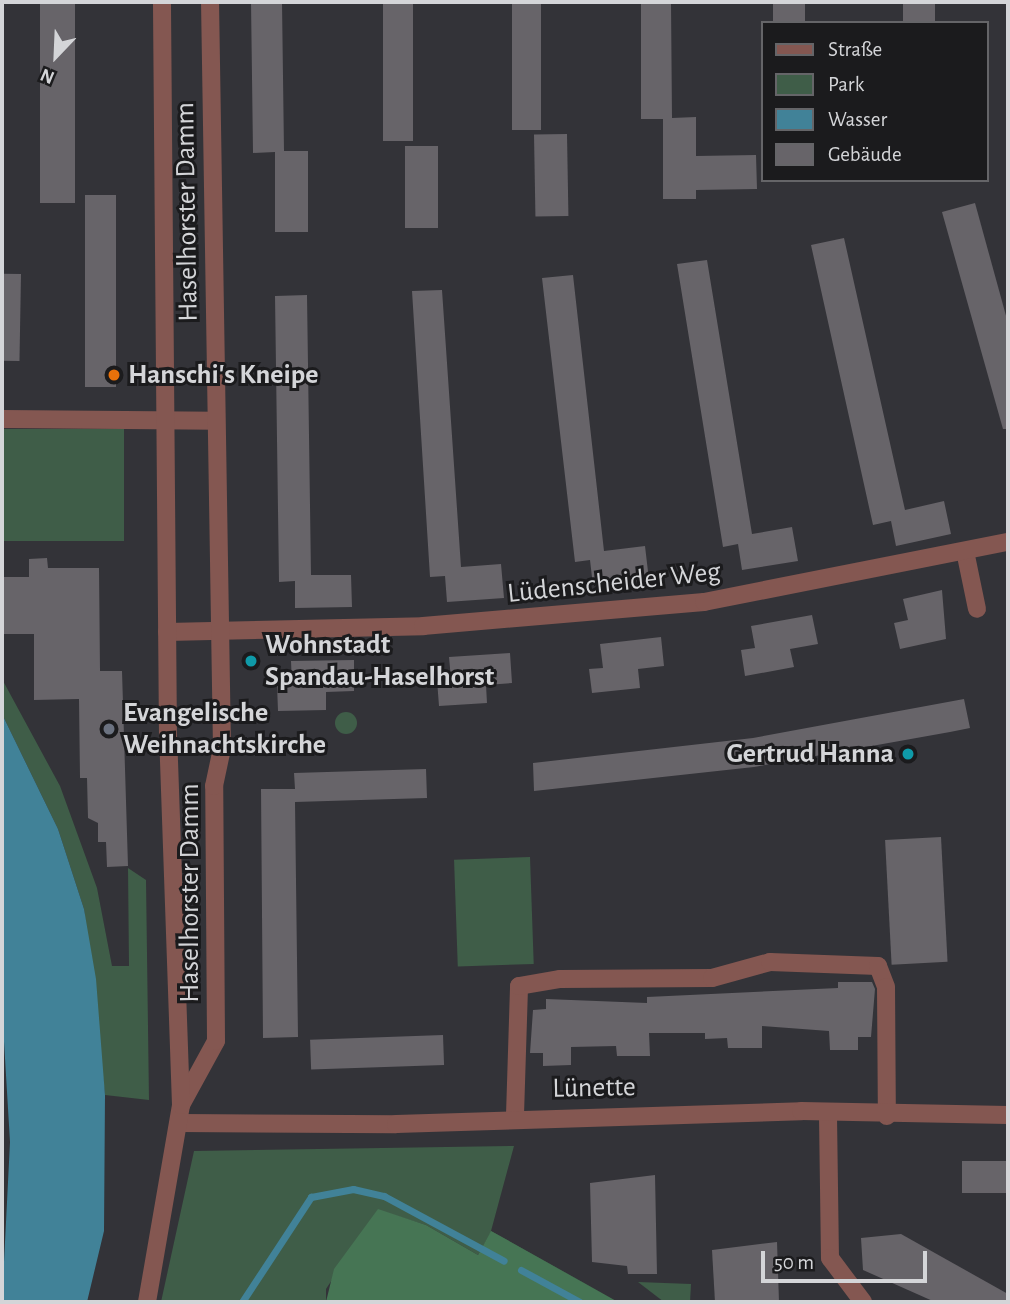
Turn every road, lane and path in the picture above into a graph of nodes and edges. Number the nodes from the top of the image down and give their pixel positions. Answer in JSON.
{"nodes":[{"id":1,"x":162,"y":2,"type":"edge"},
{"id":2,"x":210,"y":2,"type":"edge"},
{"id":3,"x":2,"y":419,"type":"edge"},
{"id":4,"x":164,"y":420,"type":"junction"},
{"id":5,"x":216,"y":421,"type":"junction"},
{"id":6,"x":1008,"y":542,"type":"edge"},
{"id":7,"x":965,"y":551,"type":"junction"},
{"id":8,"x":977,"y":609,"type":"dead end"},
{"id":9,"x":219,"y":631,"type":"junction"},
{"id":10,"x":167,"y":632,"type":"junction"},
{"id":11,"x":180,"y":1114,"type":"junction"},
{"id":12,"x":515,"y":1115,"type":"junction"},
{"id":13,"x":1008,"y":1115,"type":"edge"},
{"id":14,"x":828,"y":1116,"type":"junction"},
{"id":15,"x":887,"y":1116,"type":"junction"},
{"id":16,"x":147,"y":1302,"type":"edge"},
{"id":17,"x":863,"y":1302,"type":"edge"}],
"edges":[{"from":1,"to":4,"type":"street","name":"Haselhorster Damm"},
{"from":2,"to":5,"type":"street","name":"Haselhorster Damm"},
{"from":3,"to":4,"type":"street"},
{"from":4,"to":5,"type":"street"},
{"from":4,"to":10,"type":"street","name":"Haselhorster Damm"},
{"from":5,"to":9,"type":"street","name":"Haselhorster Damm"},
{"from":6,"to":7,"type":"street","name":"Lüdenscheider Weg"},
{"from":7,"to":8,"type":"street"},
{"from":7,"to":9,"type":"street","name":"Lüdenscheider Weg"},
{"from":9,"to":10,"type":"street"},
{"from":9,"to":11,"type":"street","name":"Haselhorster Damm"},
{"from":10,"to":11,"type":"street","name":"Haselhorster Damm"},
{"from":11,"to":12,"type":"street","name":"Lünette"},
{"from":11,"to":16,"type":"street"},
{"from":12,"to":14,"type":"street","name":"Lünette"},
{"from":12,"to":15,"type":"street"},
{"from":13,"to":15,"type":"street","name":"Lünette"},
{"from":14,"to":15,"type":"street","name":"Lünette"},
{"from":14,"to":17,"type":"street"}]}
